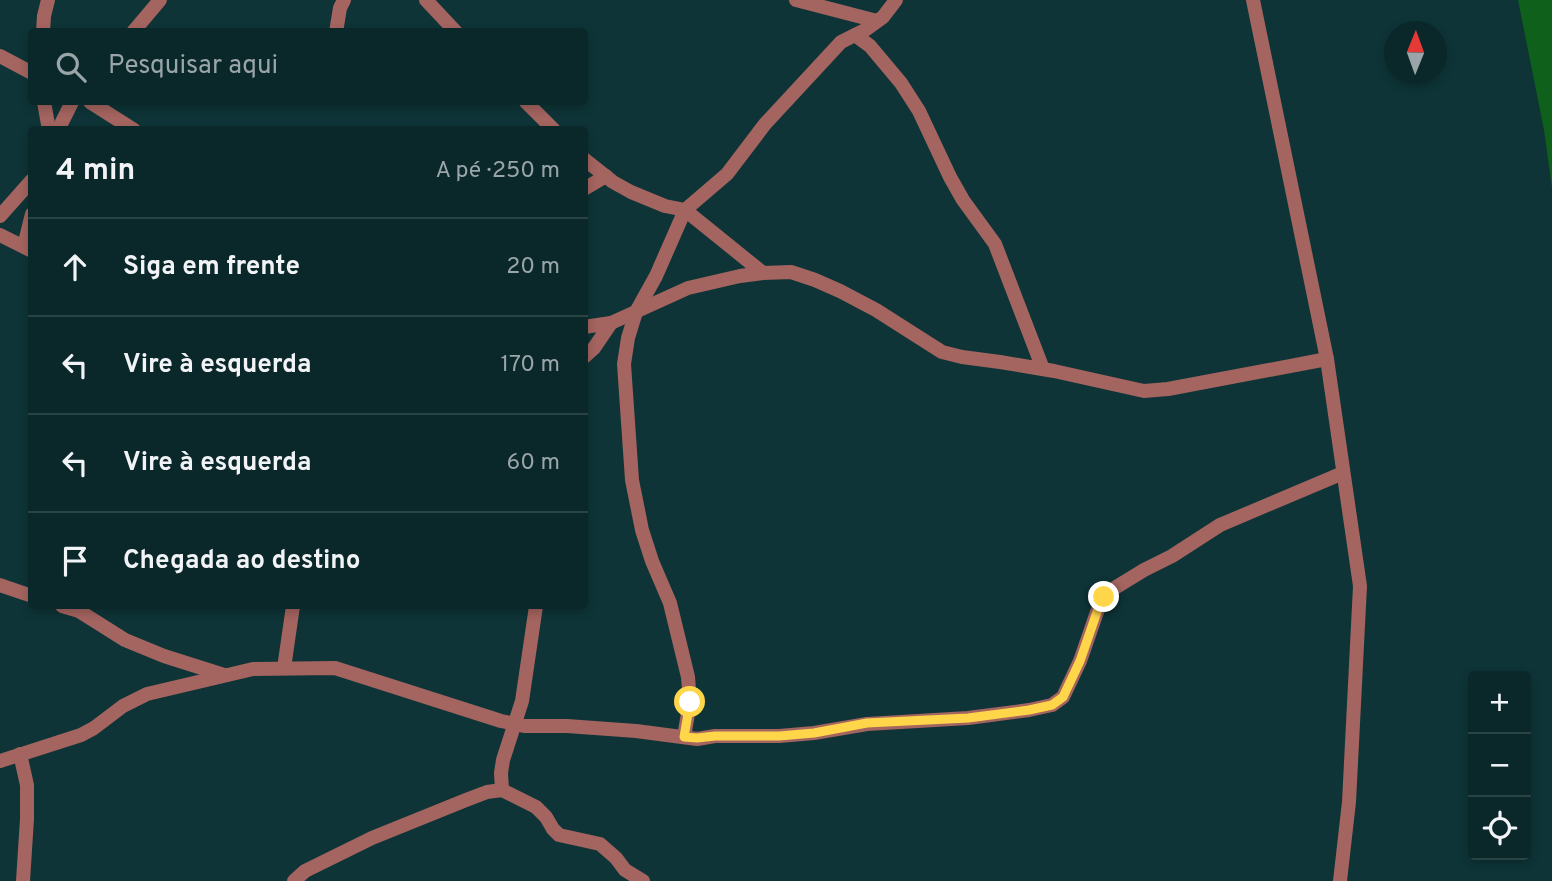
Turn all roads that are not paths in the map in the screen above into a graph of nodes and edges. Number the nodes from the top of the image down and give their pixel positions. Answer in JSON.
{"nodes":[{"id":1,"x":48,"y":0,"type":"edge"},
{"id":2,"x":160,"y":0,"type":"edge"},
{"id":3,"x":344,"y":0,"type":"edge"},
{"id":4,"x":426,"y":0,"type":"edge"},
{"id":5,"x":796,"y":0,"type":"edge"},
{"id":6,"x":896,"y":0,"type":"edge"},
{"id":7,"x":1253,"y":0,"type":"edge"},
{"id":8,"x":877,"y":21,"type":"junction"},
{"id":9,"x":43,"y":28,"type":"edge"},
{"id":10,"x":136,"y":28,"type":"edge"},
{"id":11,"x":337,"y":28,"type":"edge"},
{"id":12,"x":452,"y":28,"type":"edge"},
{"id":13,"x":855,"y":35,"type":"junction"},
{"id":14,"x":0,"y":56,"type":"edge"},
{"id":15,"x":28,"y":71,"type":"edge"},
{"id":16,"x":45,"y":105,"type":"edge"},
{"id":17,"x":70,"y":105,"type":"edge"},
{"id":18,"x":95,"y":105,"type":"edge"},
{"id":19,"x":529,"y":105,"type":"edge"},
{"id":20,"x":48,"y":126,"type":"edge"},
{"id":21,"x":60,"y":126,"type":"edge"},
{"id":22,"x":128,"y":126,"type":"edge"},
{"id":23,"x":550,"y":126,"type":"edge"},
{"id":24,"x":588,"y":162,"type":"edge"},
{"id":25,"x":606,"y":176,"type":"junction"},
{"id":26,"x":28,"y":184,"type":"edge"},
{"id":27,"x":588,"y":187,"type":"edge"},
{"id":28,"x":685,"y":209,"type":"junction"},
{"id":29,"x":0,"y":216,"type":"edge"},
{"id":30,"x":0,"y":235,"type":"edge"},
{"id":31,"x":28,"y":248,"type":"edge"},
{"id":32,"x":763,"y":273,"type":"junction"},
{"id":33,"x":636,"y":312,"type":"junction"},
{"id":34,"x":611,"y":323,"type":"junction"},
{"id":35,"x":588,"y":326,"type":"edge"},
{"id":36,"x":588,"y":353,"type":"edge"},
{"id":37,"x":1327,"y":359,"type":"junction"},
{"id":38,"x":1043,"y":369,"type":"junction"},
{"id":39,"x":1343,"y":474,"type":"junction"},
{"id":40,"x":0,"y":585,"type":"edge"},
{"id":41,"x":28,"y":595,"type":"edge"},
{"id":42,"x":72,"y":609,"type":"edge"},
{"id":43,"x":293,"y":609,"type":"edge"},
{"id":44,"x":536,"y":609,"type":"edge"},
{"id":45,"x":284,"y":668,"type":"junction"},
{"id":46,"x":225,"y":675,"type":"junction"},
{"id":47,"x":513,"y":724,"type":"junction"},
{"id":48,"x":684,"y":737,"type":"junction"},
{"id":49,"x":20,"y":754,"type":"junction"},
{"id":50,"x":0,"y":761,"type":"edge"},
{"id":51,"x":502,"y":790,"type":"junction"},
{"id":52,"x":23,"y":881,"type":"edge"},
{"id":53,"x":294,"y":881,"type":"edge"},
{"id":54,"x":643,"y":881,"type":"edge"},
{"id":55,"x":1340,"y":881,"type":"edge"}],
"edges":[{"from":1,"to":9,"type":"street"},
{"from":2,"to":10,"type":"street"},
{"from":3,"to":11,"type":"street"},
{"from":4,"to":12,"type":"street"},
{"from":5,"to":8,"type":"street"},
{"from":6,"to":8,"type":"street"},
{"from":7,"to":37,"type":"street"},
{"from":8,"to":13,"type":"street"},
{"from":13,"to":28,"type":"street"},
{"from":13,"to":38,"type":"street"},
{"from":14,"to":15,"type":"street"},
{"from":16,"to":20,"type":"street"},
{"from":17,"to":21,"type":"street"},
{"from":18,"to":22,"type":"street"},
{"from":19,"to":23,"type":"street"},
{"from":24,"to":25,"type":"street"},
{"from":25,"to":27,"type":"street"},
{"from":25,"to":28,"type":"street"},
{"from":26,"to":29,"type":"street"},
{"from":28,"to":32,"type":"street"},
{"from":28,"to":33,"type":"street"},
{"from":30,"to":31,"type":"street"},
{"from":32,"to":33,"type":"street"},
{"from":32,"to":38,"type":"street"},
{"from":33,"to":34,"type":"street"},
{"from":33,"to":48,"type":"street"},
{"from":34,"to":35,"type":"street"},
{"from":34,"to":36,"type":"street"},
{"from":37,"to":38,"type":"street"},
{"from":37,"to":39,"type":"street"},
{"from":39,"to":48,"type":"street"},
{"from":39,"to":55,"type":"street"},
{"from":40,"to":41,"type":"street"},
{"from":42,"to":46,"type":"street"},
{"from":43,"to":45,"type":"street"},
{"from":44,"to":47,"type":"street"},
{"from":45,"to":46,"type":"street"},
{"from":45,"to":47,"type":"street"},
{"from":46,"to":49,"type":"street"},
{"from":47,"to":48,"type":"street"},
{"from":47,"to":51,"type":"street"},
{"from":49,"to":50,"type":"street"},
{"from":49,"to":52,"type":"street"},
{"from":51,"to":53,"type":"street"},
{"from":51,"to":54,"type":"street"}]}
